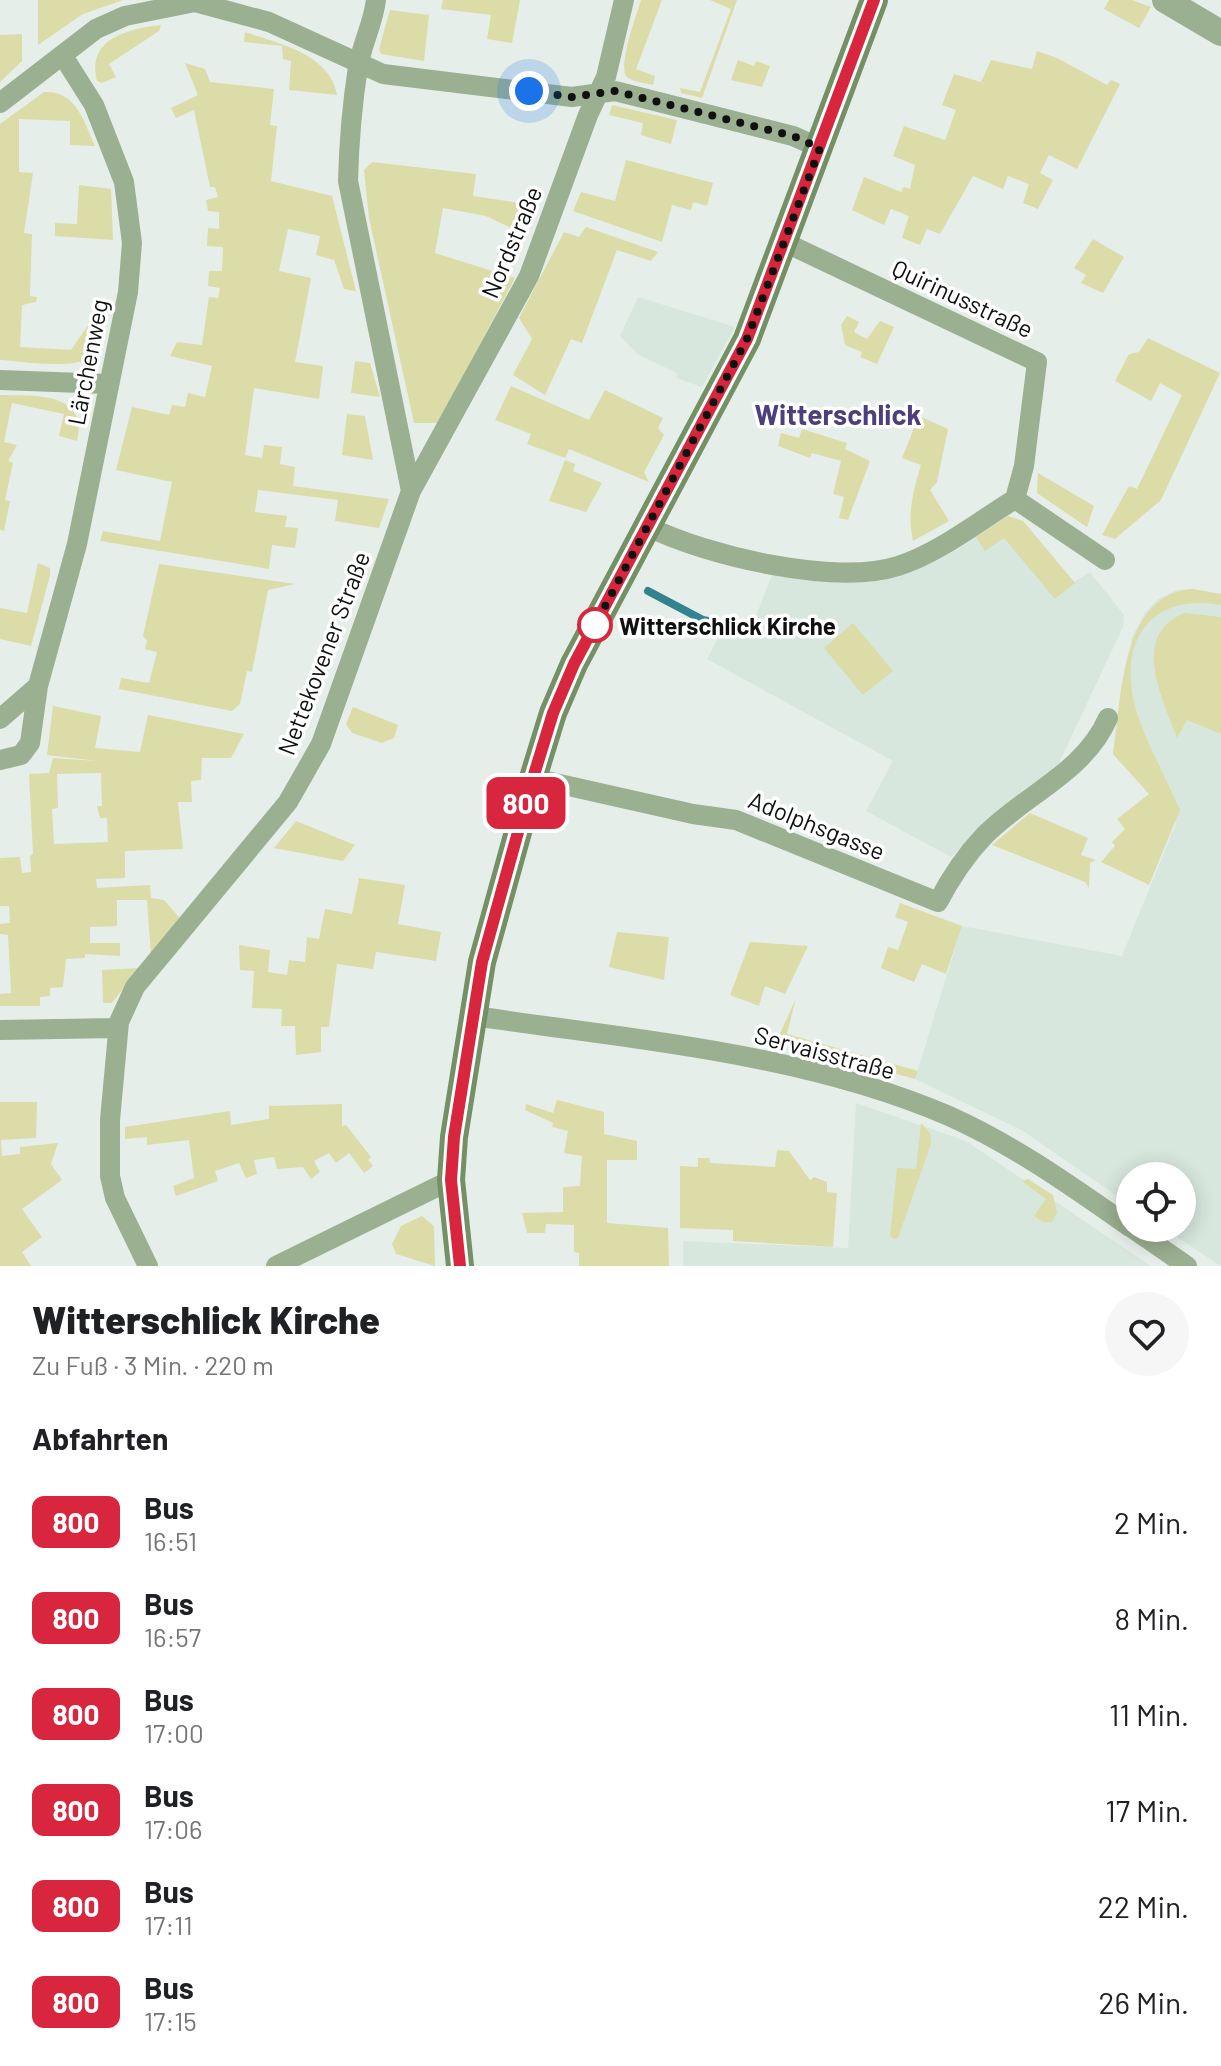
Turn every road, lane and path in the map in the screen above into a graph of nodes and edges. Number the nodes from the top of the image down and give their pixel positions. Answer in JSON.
{"nodes":[{"id":1,"x":376,"y":0,"type":"edge"},
{"id":2,"x":624,"y":0,"type":"edge"},
{"id":3,"x":874,"y":0,"type":"edge"},
{"id":4,"x":1165,"y":0,"type":"edge"},
{"id":5,"x":195,"y":1,"type":"edge"},
{"id":6,"x":1221,"y":33,"type":"edge"},
{"id":7,"x":63,"y":56,"type":"junction"},
{"id":8,"x":359,"y":63,"type":"junction"},
{"id":9,"x":598,"y":92,"type":"junction"},
{"id":10,"x":0,"y":103,"type":"edge"},
{"id":11,"x":820,"y":148,"type":"junction"},
{"id":12,"x":784,"y":242,"type":"junction"},
{"id":13,"x":0,"y":380,"type":"edge"},
{"id":14,"x":109,"y":384,"type":"junction"},
{"id":15,"x":411,"y":491,"type":"junction"},
{"id":16,"x":1015,"y":499,"type":"junction"},
{"id":17,"x":649,"y":527,"type":"junction"},
{"id":18,"x":1105,"y":560,"type":"dead end"},
{"id":19,"x":38,"y":686,"type":"junction"},
{"id":20,"x":1108,"y":718,"type":"dead end"},
{"id":21,"x":0,"y":719,"type":"edge"},
{"id":22,"x":0,"y":760,"type":"edge"},
{"id":23,"x":533,"y":778,"type":"junction"},
{"id":24,"x":475,"y":1016,"type":"junction"},
{"id":25,"x":116,"y":1028,"type":"junction"},
{"id":26,"x":0,"y":1030,"type":"edge"},
{"id":27,"x":451,"y":1180,"type":"junction"},
{"id":28,"x":1116,"y":1217,"type":"edge"},
{"id":29,"x":1153,"y":1242,"type":"edge"},
{"id":30,"x":148,"y":1266,"type":"edge"},
{"id":31,"x":276,"y":1266,"type":"edge"},
{"id":32,"x":460,"y":1266,"type":"edge"},
{"id":33,"x":1187,"y":1266,"type":"edge"}],
"edges":[{"from":1,"to":8,"type":"street"},
{"from":2,"to":9,"type":"street","name":"Nordstraße"},
{"from":3,"to":11,"type":"main road"},
{"from":4,"to":6,"type":"street"},
{"from":5,"to":7,"type":"street"},
{"from":5,"to":8,"type":"street"},
{"from":7,"to":10,"type":"street"},
{"from":7,"to":14,"type":"street","name":"Lärchenweg"},
{"from":8,"to":9,"type":"street"},
{"from":8,"to":15,"type":"street"},
{"from":9,"to":11,"type":"street"},
{"from":9,"to":15,"type":"street","name":"Nordstraße"},
{"from":11,"to":12,"type":"main road"},
{"from":12,"to":16,"type":"street","name":"Quirinusstraße"},
{"from":12,"to":17,"type":"main road"},
{"from":13,"to":14,"type":"street"},
{"from":14,"to":19,"type":"street","name":"Lärchenweg"},
{"from":15,"to":25,"type":"street","name":"Nettekovener Straße"},
{"from":16,"to":17,"type":"street"},
{"from":16,"to":18,"type":"street"},
{"from":17,"to":23,"type":"main road"},
{"from":19,"to":21,"type":"street"},
{"from":19,"to":22,"type":"street","name":"Lärchenweg"},
{"from":20,"to":23,"type":"street","name":"Adolphsgasse"},
{"from":23,"to":24,"type":"main road"},
{"from":24,"to":27,"type":"main road"},
{"from":24,"to":28,"type":"street","name":"Servaisstraße"},
{"from":25,"to":26,"type":"street"},
{"from":25,"to":30,"type":"street","name":"Nettekovener Straße"},
{"from":27,"to":31,"type":"street"},
{"from":27,"to":32,"type":"main road"},
{"from":29,"to":33,"type":"street","name":"Servaisstraße"}]}
